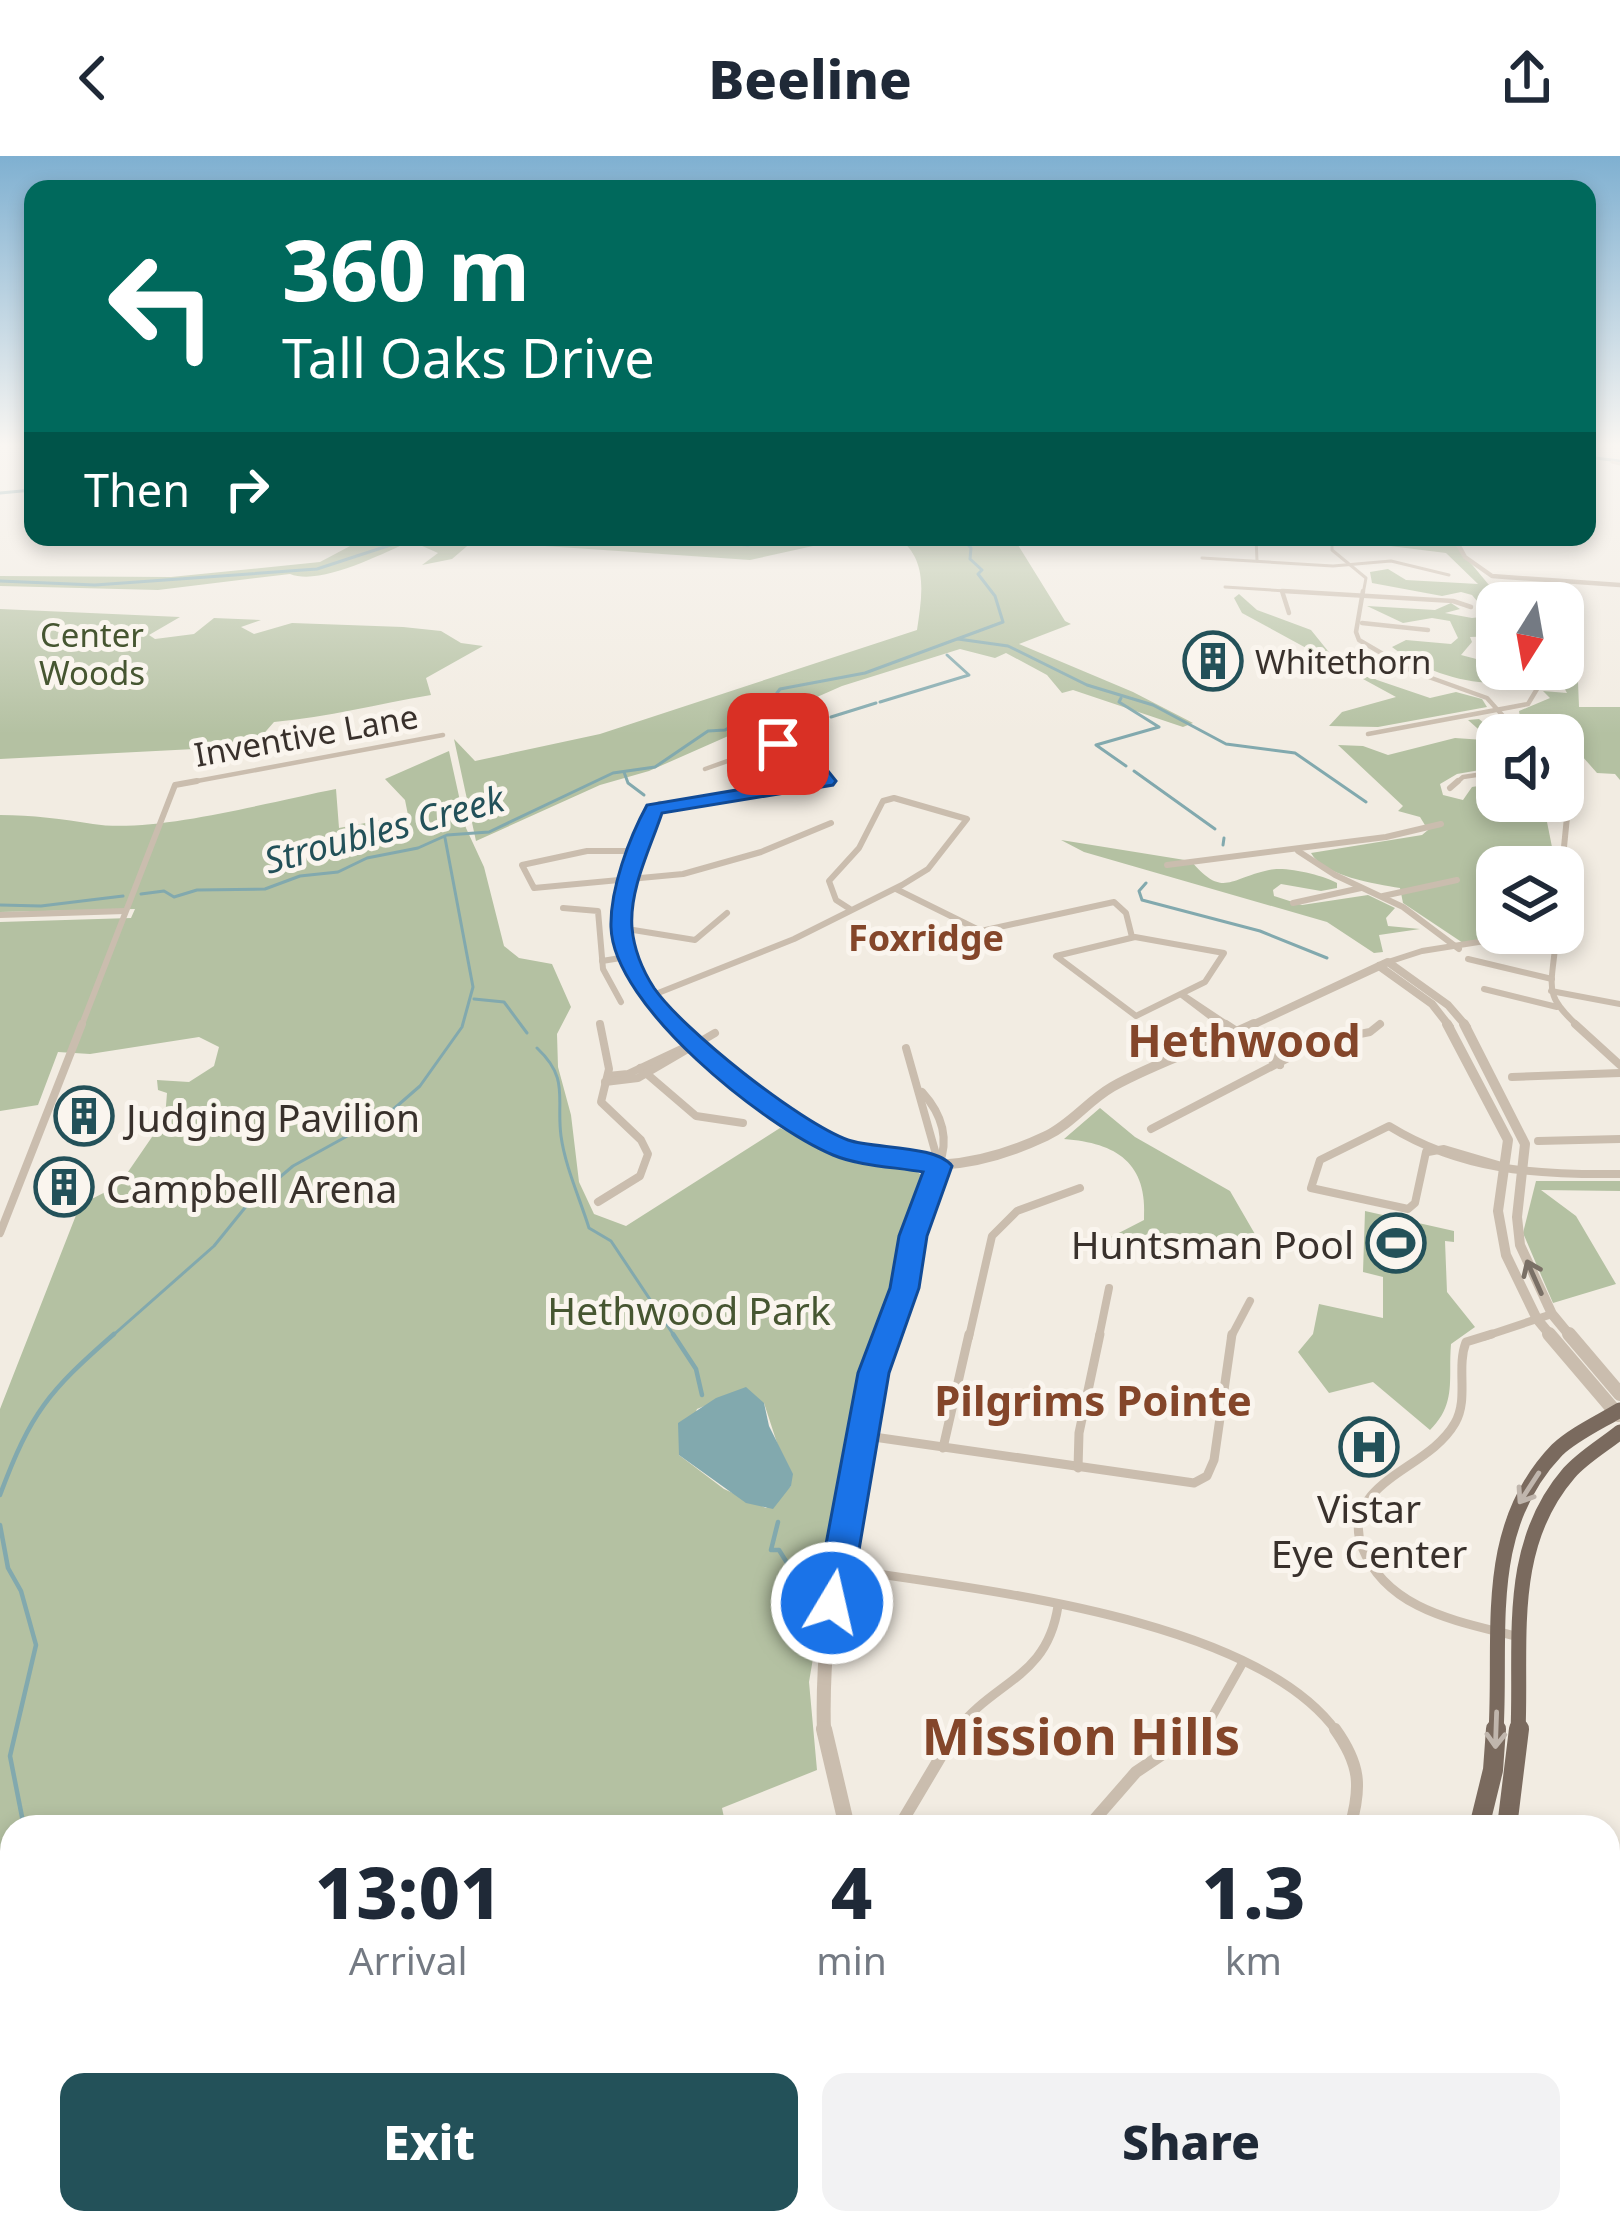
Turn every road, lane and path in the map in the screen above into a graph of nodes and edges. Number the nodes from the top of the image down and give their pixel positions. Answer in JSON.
{"nodes":[{"id":1,"x":1256,"y":546,"type":"edge"},
{"id":2,"x":1332,"y":546,"type":"edge"},
{"id":3,"x":1459,"y":546,"type":"edge"},
{"id":4,"x":1202,"y":558,"type":"dead end"},
{"id":5,"x":1257,"y":561,"type":"junction"},
{"id":6,"x":1353,"y":565,"type":"junction"},
{"id":7,"x":1449,"y":574,"type":"dead end"},
{"id":8,"x":1620,"y":585,"type":"edge"},
{"id":9,"x":1225,"y":587,"type":"dead end"},
{"id":10,"x":1282,"y":590,"type":"junction"},
{"id":11,"x":1361,"y":595,"type":"junction"},
{"id":12,"x":1471,"y":607,"type":"dead end"},
{"id":13,"x":1289,"y":613,"type":"dead end"},
{"id":14,"x":1362,"y":623,"type":"junction"},
{"id":15,"x":1428,"y":630,"type":"dead end"},
{"id":16,"x":1536,"y":690,"type":"edge"},
{"id":17,"x":1499,"y":711,"type":"junction"},
{"id":18,"x":1502,"y":714,"type":"edge"},
{"id":19,"x":1368,"y":734,"type":"dead end"},
{"id":20,"x":443,"y":735,"type":"dead end"},
{"id":21,"x":705,"y":769,"type":"dead end"},
{"id":22,"x":1476,"y":775,"type":"edge"},
{"id":23,"x":1450,"y":788,"type":"dead end"},
{"id":24,"x":659,"y":805,"type":"joint"},
{"id":25,"x":831,"y":824,"type":"dead end"},
{"id":26,"x":1441,"y":824,"type":"dead end"},
{"id":27,"x":1294,"y":849,"type":"junction"},
{"id":28,"x":638,"y":851,"type":"junction"},
{"id":29,"x":1166,"y":865,"type":"dead end"},
{"id":30,"x":1457,"y":880,"type":"dead end"},
{"id":31,"x":629,"y":881,"type":"junction"},
{"id":32,"x":1363,"y":887,"type":"junction"},
{"id":33,"x":895,"y":889,"type":"junction"},
{"id":34,"x":1383,"y":896,"type":"junction"},
{"id":35,"x":1293,"y":903,"type":"dead end"},
{"id":36,"x":563,"y":908,"type":"dead end"},
{"id":37,"x":850,"y":908,"type":"junction"},
{"id":38,"x":125,"y":911,"type":"junction"},
{"id":39,"x":727,"y":913,"type":"dead end"},
{"id":40,"x":0,"y":915,"type":"edge"},
{"id":41,"x":621,"y":928,"type":"junction"},
{"id":42,"x":1132,"y":937,"type":"junction"},
{"id":43,"x":1476,"y":946,"type":"edge"},
{"id":44,"x":1460,"y":949,"type":"junction"},
{"id":45,"x":1555,"y":954,"type":"edge"},
{"id":46,"x":627,"y":957,"type":"junction"},
{"id":47,"x":1468,"y":959,"type":"dead end"},
{"id":48,"x":602,"y":961,"type":"junction"},
{"id":49,"x":1383,"y":964,"type":"junction"},
{"id":50,"x":1552,"y":979,"type":"junction"},
{"id":51,"x":1484,"y":988,"type":"dead end"},
{"id":52,"x":1550,"y":991,"type":"junction"},
{"id":53,"x":1181,"y":994,"type":"junction"},
{"id":54,"x":648,"y":997,"type":"junction"},
{"id":55,"x":621,"y":1002,"type":"dead end"},
{"id":56,"x":1620,"y":1004,"type":"edge"},
{"id":57,"x":1557,"y":1007,"type":"junction"},
{"id":58,"x":600,"y":1023,"type":"dead end"},
{"id":59,"x":1380,"y":1024,"type":"dead end"},
{"id":60,"x":715,"y":1033,"type":"dead end"},
{"id":61,"x":1235,"y":1033,"type":"junction"},
{"id":62,"x":695,"y":1043,"type":"junction"},
{"id":63,"x":907,"y":1048,"type":"dead end"},
{"id":64,"x":1280,"y":1065,"type":"junction"},
{"id":65,"x":1620,"y":1069,"type":"edge"},
{"id":66,"x":643,"y":1071,"type":"junction"},
{"id":67,"x":1512,"y":1076,"type":"dead end"},
{"id":68,"x":606,"y":1079,"type":"junction"},
{"id":69,"x":743,"y":1123,"type":"dead end"},
{"id":70,"x":1151,"y":1129,"type":"dead end"},
{"id":71,"x":1620,"y":1139,"type":"edge"},
{"id":72,"x":1538,"y":1141,"type":"dead end"},
{"id":73,"x":1426,"y":1152,"type":"junction"},
{"id":74,"x":939,"y":1166,"type":"junction"},
{"id":75,"x":1505,"y":1170,"type":"junction"},
{"id":76,"x":1524,"y":1174,"type":"junction"},
{"id":77,"x":1620,"y":1174,"type":"edge"},
{"id":78,"x":1080,"y":1188,"type":"dead end"},
{"id":79,"x":598,"y":1202,"type":"dead end"},
{"id":80,"x":0,"y":1233,"type":"edge"},
{"id":81,"x":1109,"y":1288,"type":"dead end"},
{"id":82,"x":1250,"y":1301,"type":"dead end"},
{"id":83,"x":1552,"y":1314,"type":"junction"},
{"id":84,"x":1537,"y":1318,"type":"junction"},
{"id":85,"x":1620,"y":1394,"type":"edge"},
{"id":86,"x":1618,"y":1413,"type":"edge"},
{"id":87,"x":1620,"y":1432,"type":"edge"},
{"id":88,"x":860,"y":1436,"type":"junction"},
{"id":89,"x":943,"y":1448,"type":"junction"},
{"id":90,"x":1078,"y":1468,"type":"junction"},
{"id":91,"x":838,"y":1568,"type":"junction"},
{"id":92,"x":1058,"y":1606,"type":"junction"},
{"id":93,"x":1494,"y":1630,"type":"junction"},
{"id":94,"x":1515,"y":1636,"type":"junction"},
{"id":95,"x":1243,"y":1662,"type":"junction"},
{"id":96,"x":843,"y":1815,"type":"edge"},
{"id":97,"x":906,"y":1815,"type":"edge"},
{"id":98,"x":1098,"y":1815,"type":"edge"},
{"id":99,"x":1356,"y":1815,"type":"edge"},
{"id":100,"x":1482,"y":1815,"type":"edge"},
{"id":101,"x":1509,"y":1815,"type":"edge"}],
"edges":[{"from":1,"to":5,"type":"street"},
{"from":2,"to":6,"type":"street"},
{"from":3,"to":8,"type":"street"},
{"from":4,"to":5,"type":"street"},
{"from":5,"to":6,"type":"street"},
{"from":6,"to":7,"type":"street"},
{"from":6,"to":11,"type":"street"},
{"from":9,"to":10,"type":"street"},
{"from":10,"to":11,"type":"street"},
{"from":10,"to":13,"type":"street"},
{"from":11,"to":12,"type":"street"},
{"from":11,"to":14,"type":"street"},
{"from":14,"to":15,"type":"street"},
{"from":14,"to":17,"type":"street"},
{"from":16,"to":17,"type":"street"},
{"from":17,"to":18,"type":"street"},
{"from":17,"to":19,"type":"street"},
{"from":20,"to":38,"type":"street","name":"Inventive Lane"},
{"from":21,"to":24,"type":"street"},
{"from":22,"to":23,"type":"street"},
{"from":24,"to":28,"type":"street"},
{"from":25,"to":31,"type":"street"},
{"from":26,"to":27,"type":"street"},
{"from":27,"to":29,"type":"street"},
{"from":27,"to":32,"type":"street"},
{"from":28,"to":31,"type":"street"},
{"from":28,"to":31,"type":"street"},
{"from":30,"to":34,"type":"street"},
{"from":31,"to":41,"type":"street"},
{"from":32,"to":34,"type":"street"},
{"from":32,"to":35,"type":"street"},
{"from":33,"to":37,"type":"street"},
{"from":33,"to":37,"type":"street"},
{"from":33,"to":42,"type":"street"},
{"from":34,"to":44,"type":"street"},
{"from":36,"to":48,"type":"street"},
{"from":37,"to":54,"type":"street"},
{"from":38,"to":40,"type":"street"},
{"from":38,"to":80,"type":"street"},
{"from":39,"to":41,"type":"street"},
{"from":41,"to":46,"type":"street"},
{"from":42,"to":53,"type":"street"},
{"from":42,"to":53,"type":"street"},
{"from":43,"to":44,"type":"street"},
{"from":44,"to":49,"type":"street"},
{"from":45,"to":50,"type":"street"},
{"from":46,"to":48,"type":"street"},
{"from":46,"to":54,"type":"street"},
{"from":47,"to":50,"type":"street"},
{"from":48,"to":55,"type":"street"},
{"from":49,"to":61,"type":"street"},
{"from":49,"to":75,"type":"street"},
{"from":49,"to":76,"type":"street"},
{"from":50,"to":52,"type":"street"},
{"from":51,"to":57,"type":"street"},
{"from":52,"to":56,"type":"street"},
{"from":52,"to":57,"type":"street"},
{"from":53,"to":61,"type":"street"},
{"from":54,"to":62,"type":"street"},
{"from":57,"to":65,"type":"street"},
{"from":58,"to":68,"type":"street"},
{"from":59,"to":64,"type":"street"},
{"from":60,"to":62,"type":"street"},
{"from":61,"to":64,"type":"street"},
{"from":61,"to":74,"type":"street"},
{"from":62,"to":66,"type":"street"},
{"from":62,"to":74,"type":"street"},
{"from":63,"to":74,"type":"street"},
{"from":64,"to":70,"type":"street"},
{"from":65,"to":67,"type":"street"},
{"from":66,"to":68,"type":"street"},
{"from":66,"to":69,"type":"street"},
{"from":68,"to":79,"type":"street"},
{"from":71,"to":72,"type":"street"},
{"from":73,"to":73,"type":"street"},
{"from":73,"to":75,"type":"street"},
{"from":74,"to":88,"type":"street"},
{"from":75,"to":76,"type":"street"},
{"from":75,"to":84,"type":"street"},
{"from":76,"to":77,"type":"street"},
{"from":83,"to":76,"type":"street","one_way":true},
{"from":78,"to":89,"type":"street"},
{"from":81,"to":90,"type":"street"},
{"from":82,"to":90,"type":"street"},
{"from":83,"to":84,"type":"street"},
{"from":83,"to":85,"type":"street"},
{"from":84,"to":86,"type":"street"},
{"from":84,"to":93,"type":"street"},
{"from":86,"to":93,"type":"main road","one_way":true},
{"from":87,"to":94,"type":"main road"},
{"from":88,"to":89,"type":"street"},
{"from":88,"to":91,"type":"street"},
{"from":89,"to":90,"type":"street"},
{"from":91,"to":92,"type":"street"},
{"from":91,"to":96,"type":"street"},
{"from":92,"to":95,"type":"street"},
{"from":92,"to":97,"type":"street"},
{"from":93,"to":94,"type":"street"},
{"from":93,"to":100,"type":"main road","one_way":true},
{"from":94,"to":101,"type":"main road"},
{"from":95,"to":98,"type":"street"},
{"from":95,"to":99,"type":"street"}]}
